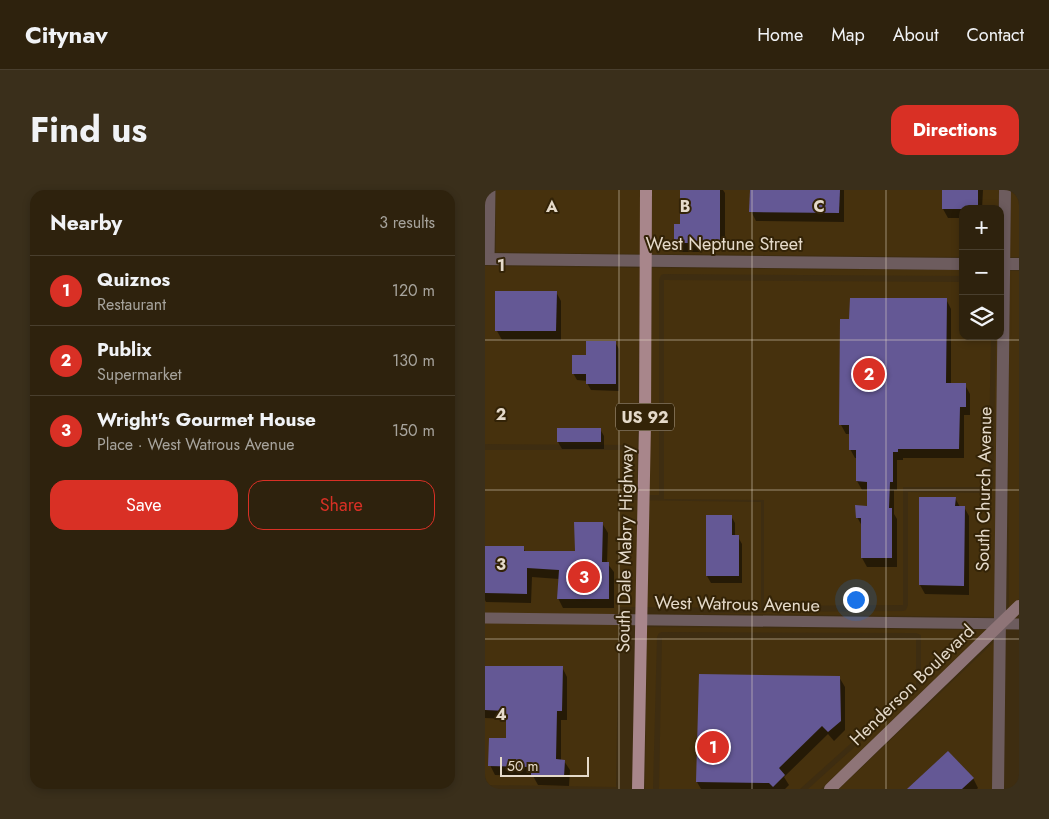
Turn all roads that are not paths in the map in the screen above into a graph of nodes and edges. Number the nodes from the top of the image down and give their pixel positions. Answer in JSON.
{"nodes":[{"id":1,"x":490,"y":190,"type":"edge"},
{"id":2,"x":646,"y":190,"type":"edge"},
{"id":3,"x":1005,"y":190,"type":"edge"},
{"id":4,"x":1003,"y":250,"type":"edge"},
{"id":5,"x":487,"y":259,"type":"edge"},
{"id":6,"x":646,"y":261,"type":"junction"},
{"id":7,"x":959,"y":264,"type":"edge"},
{"id":8,"x":1004,"y":264,"type":"edge"},
{"id":9,"x":1019,"y":264,"type":"edge"},
{"id":10,"x":1002,"y":295,"type":"edge"},
{"id":11,"x":1019,"y":606,"type":"edge"},
{"id":12,"x":485,"y":618,"type":"edge"},
{"id":13,"x":641,"y":620,"type":"junction"},
{"id":14,"x":1000,"y":624,"type":"junction"},
{"id":15,"x":1019,"y":624,"type":"edge"},
{"id":16,"x":638,"y":789,"type":"edge"},
{"id":17,"x":830,"y":789,"type":"edge"},
{"id":18,"x":998,"y":789,"type":"edge"}],
"edges":[{"from":1,"to":5,"type":"street"},
{"from":2,"to":6,"type":"main road","name":"South Dale Mabry Highway","number":"US 92"},
{"from":3,"to":4,"type":"street","name":"South Church Avenue"},
{"from":5,"to":6,"type":"street","name":"West Neptune Street"},
{"from":6,"to":7,"type":"street","name":"West Neptune Street"},
{"from":6,"to":13,"type":"main road","name":"South Dale Mabry Highway","number":"US 92"},
{"from":8,"to":9,"type":"street"},
{"from":10,"to":14,"type":"street","name":"South Church Avenue"},
{"from":11,"to":14,"type":"main road","name":"Henderson Boulevard"},
{"from":12,"to":13,"type":"street","name":"West Watrous Avenue"},
{"from":13,"to":14,"type":"street","name":"West Watrous Avenue"},
{"from":13,"to":16,"type":"main road","name":"South Dale Mabry Highway","number":"US 92"},
{"from":14,"to":15,"type":"street","name":"West Watrous Avenue"},
{"from":14,"to":17,"type":"main road","name":"Henderson Boulevard"},
{"from":14,"to":18,"type":"street","name":"South Church Avenue"}]}
